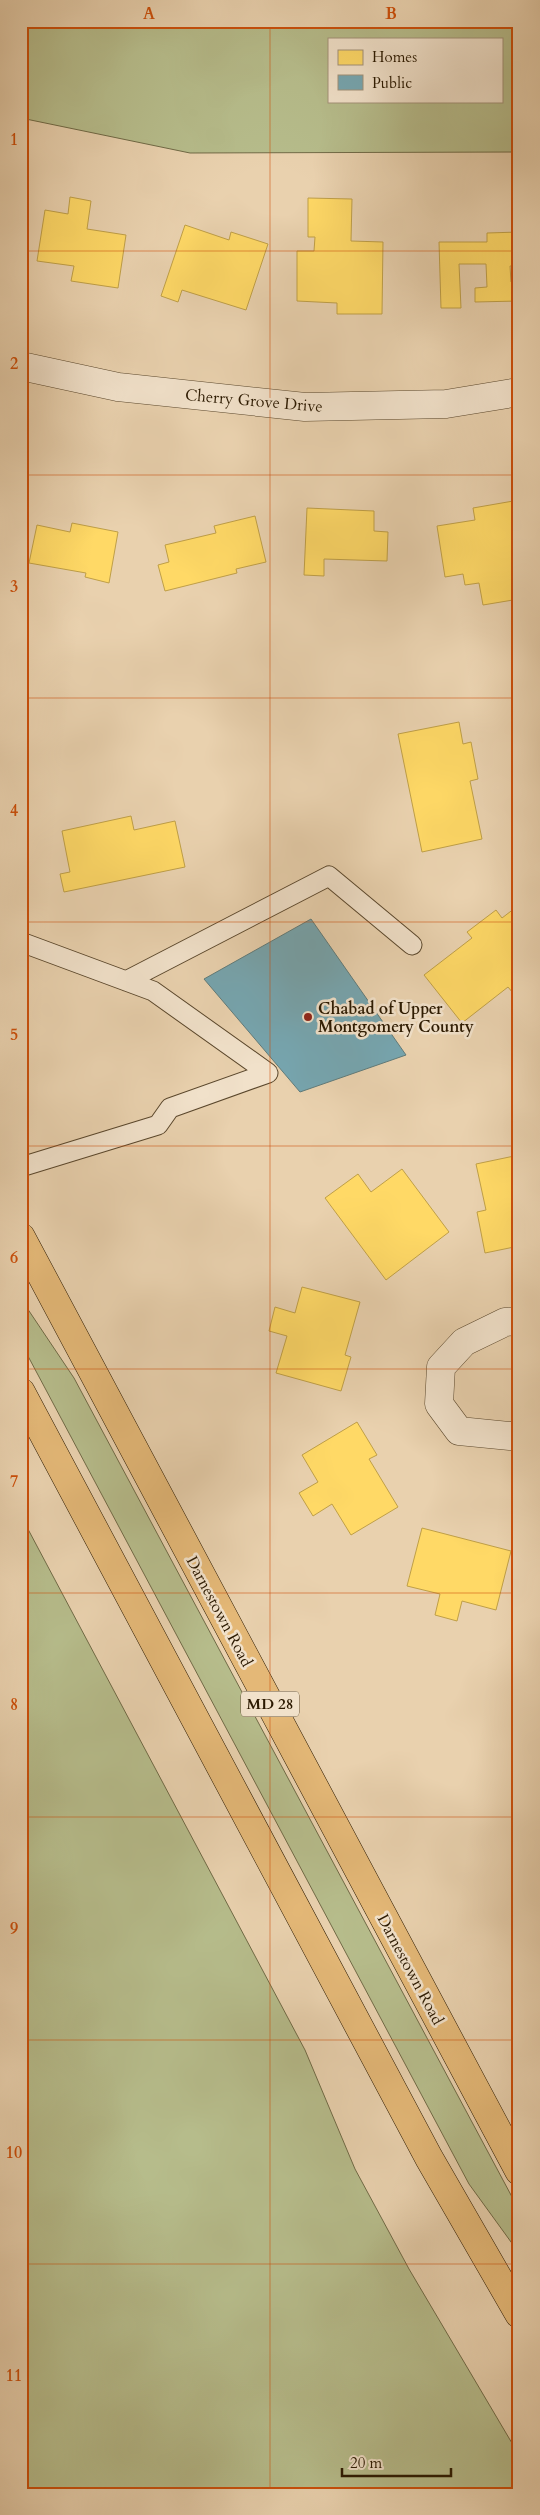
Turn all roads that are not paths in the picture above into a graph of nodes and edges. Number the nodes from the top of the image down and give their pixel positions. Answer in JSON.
{"nodes":[{"id":1,"x":21,"y":366,"type":"edge"},
{"id":2,"x":519,"y":392,"type":"edge"},
{"id":3,"x":21,"y":942,"type":"edge"},
{"id":4,"x":412,"y":945,"type":"dead end"},
{"id":5,"x":126,"y":981,"type":"junction"},
{"id":6,"x":21,"y":1167,"type":"edge"},
{"id":7,"x":21,"y":1237,"type":"edge"},
{"id":8,"x":519,"y":1321,"type":"edge"},
{"id":9,"x":21,"y":1392,"type":"edge"},
{"id":10,"x":519,"y":1435,"type":"edge"},
{"id":11,"x":519,"y":2171,"type":"edge"},
{"id":12,"x":519,"y":2314,"type":"edge"}],
"edges":[{"from":1,"to":2,"type":"street","name":"Cherry Grove Drive"},
{"from":3,"to":5,"type":"lane"},
{"from":4,"to":5,"type":"lane"},
{"from":5,"to":6,"type":"lane"},
{"from":7,"to":11,"type":"main road","name":"Darnestown Road","number":"MD 28"},
{"from":8,"to":10,"type":"street"},
{"from":9,"to":12,"type":"main road"}]}
